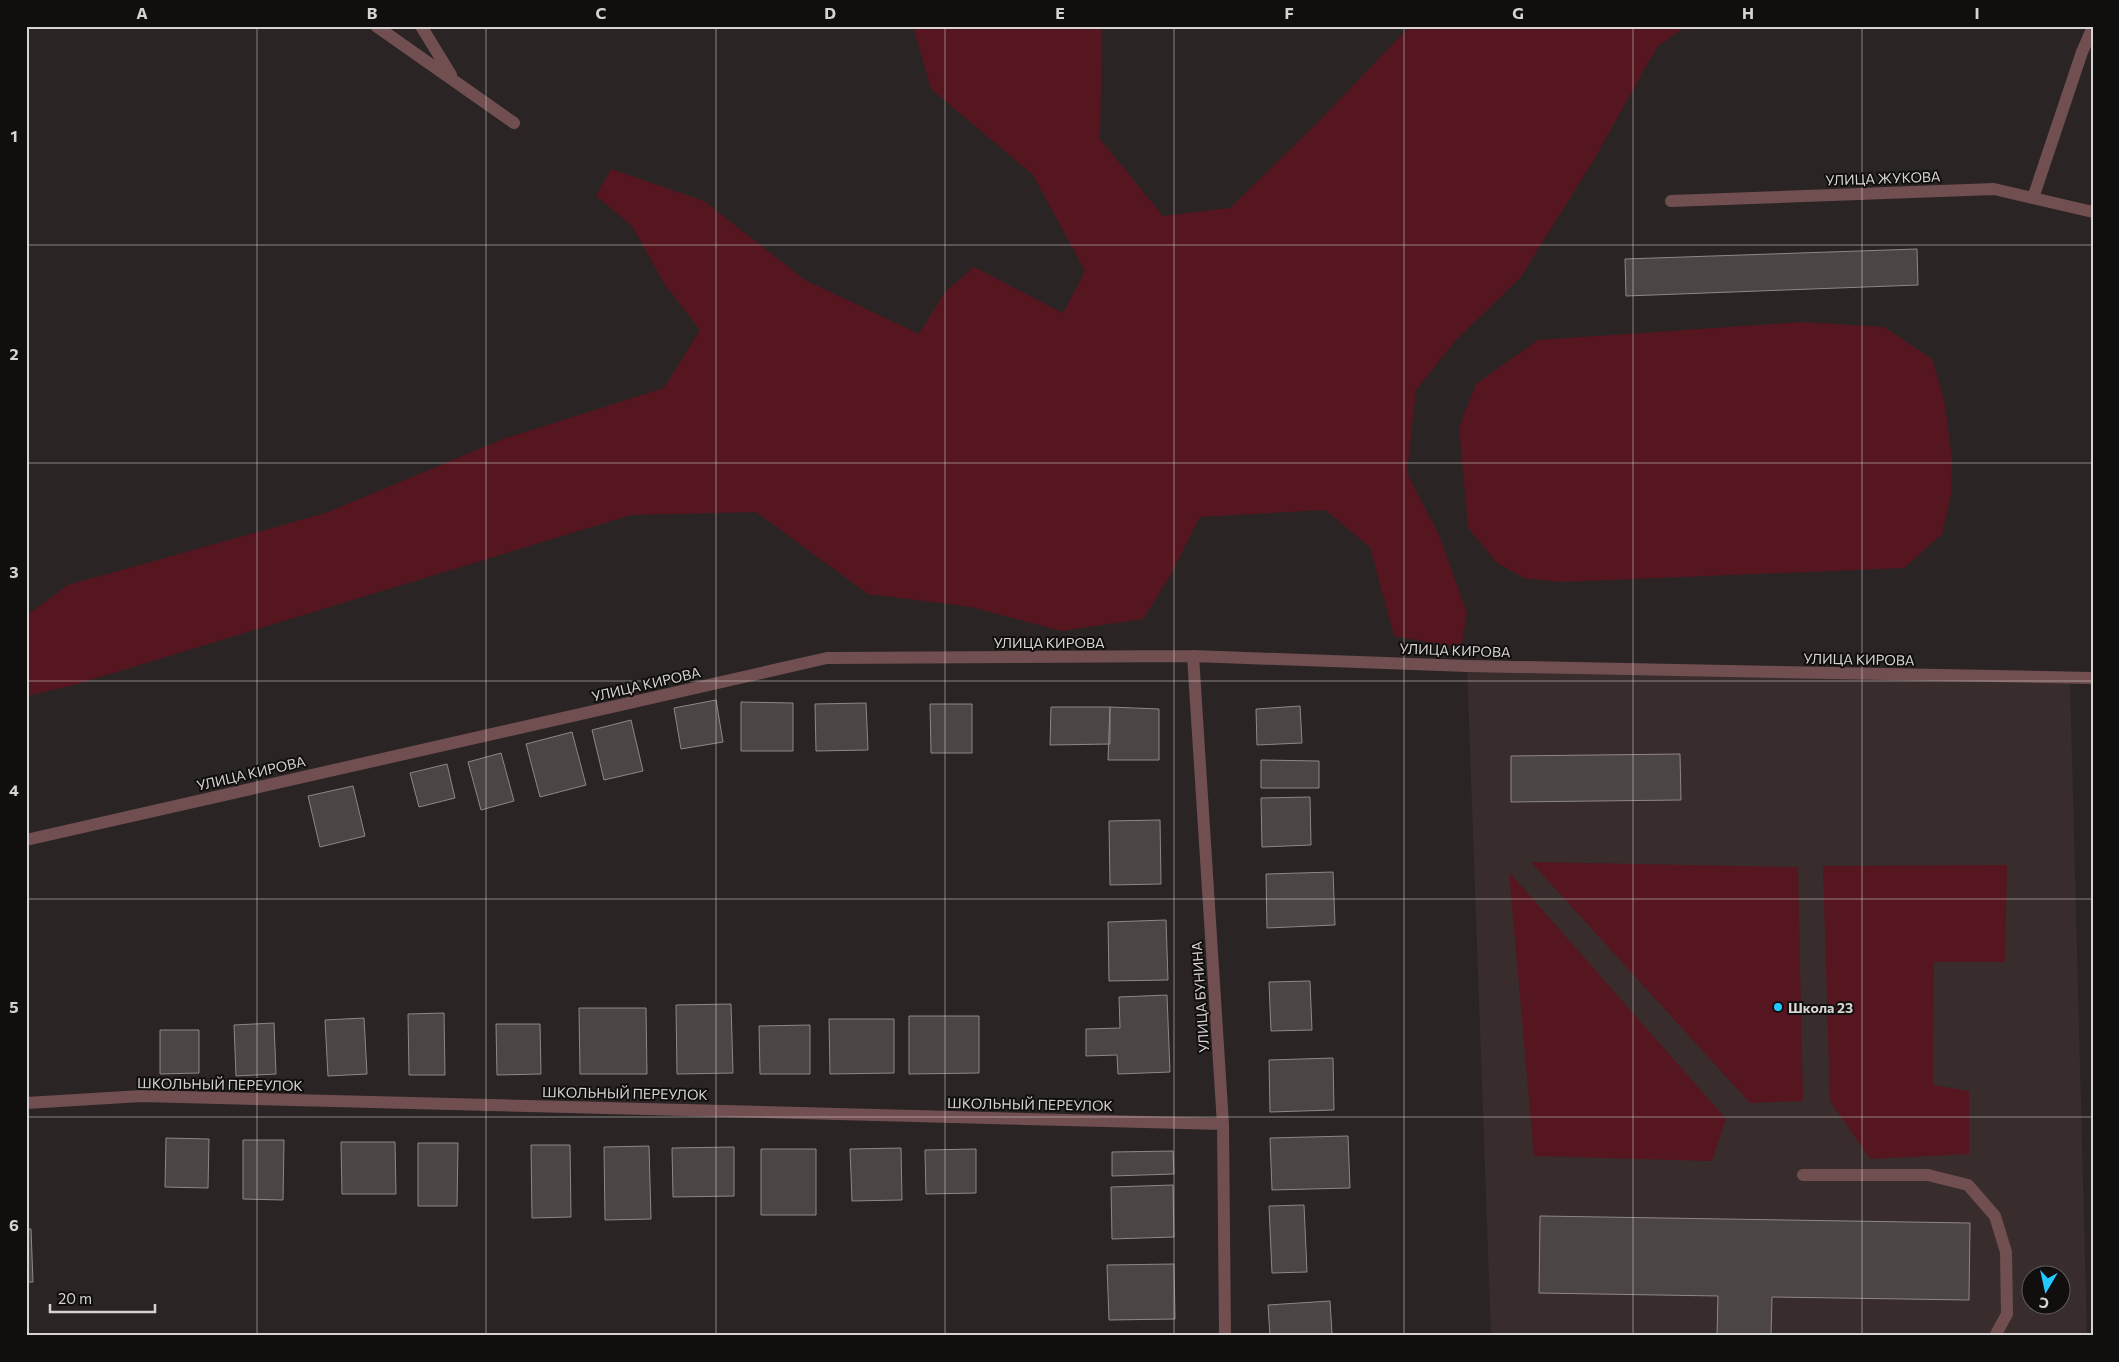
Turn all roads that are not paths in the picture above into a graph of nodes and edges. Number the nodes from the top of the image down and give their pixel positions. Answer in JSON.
{"nodes":[{"id":1,"x":376,"y":26,"type":"edge"},
{"id":2,"x":420,"y":26,"type":"edge"},
{"id":3,"x":2093,"y":27,"type":"edge"},
{"id":4,"x":455,"y":81,"type":"junction"},
{"id":5,"x":514,"y":123,"type":"dead end"},
{"id":6,"x":2033,"y":198,"type":"junction"},
{"id":7,"x":1671,"y":201,"type":"dead end"},
{"id":8,"x":2093,"y":212,"type":"edge"},
{"id":9,"x":1193,"y":656,"type":"junction"},
{"id":10,"x":2093,"y":678,"type":"edge"},
{"id":11,"x":26,"y":840,"type":"edge"},
{"id":12,"x":26,"y":1103,"type":"edge"},
{"id":13,"x":1223,"y":1124,"type":"junction"},
{"id":14,"x":1803,"y":1175,"type":"dead end"},
{"id":15,"x":1225,"y":1336,"type":"edge"},
{"id":16,"x":1996,"y":1336,"type":"edge"}],
"edges":[{"from":1,"to":4,"type":"street"},
{"from":2,"to":4,"type":"street"},
{"from":3,"to":6,"type":"street"},
{"from":4,"to":5,"type":"street"},
{"from":6,"to":7,"type":"street","name":"УЛИЦА ЖУКОВА"},
{"from":6,"to":8,"type":"street","name":"УЛИЦА ЖУКОВА"},
{"from":9,"to":10,"type":"street","name":"УЛИЦА КИРОВА"},
{"from":9,"to":11,"type":"street","name":"УЛИЦА КИРОВА"},
{"from":9,"to":13,"type":"street","name":"УЛИЦА БУНИНА"},
{"from":12,"to":13,"type":"street","name":"ШКОЛЬНЫЙ ПЕРЕУЛОК"},
{"from":13,"to":15,"type":"street","name":"УЛИЦА БУНИНА"},
{"from":14,"to":16,"type":"street"}]}
